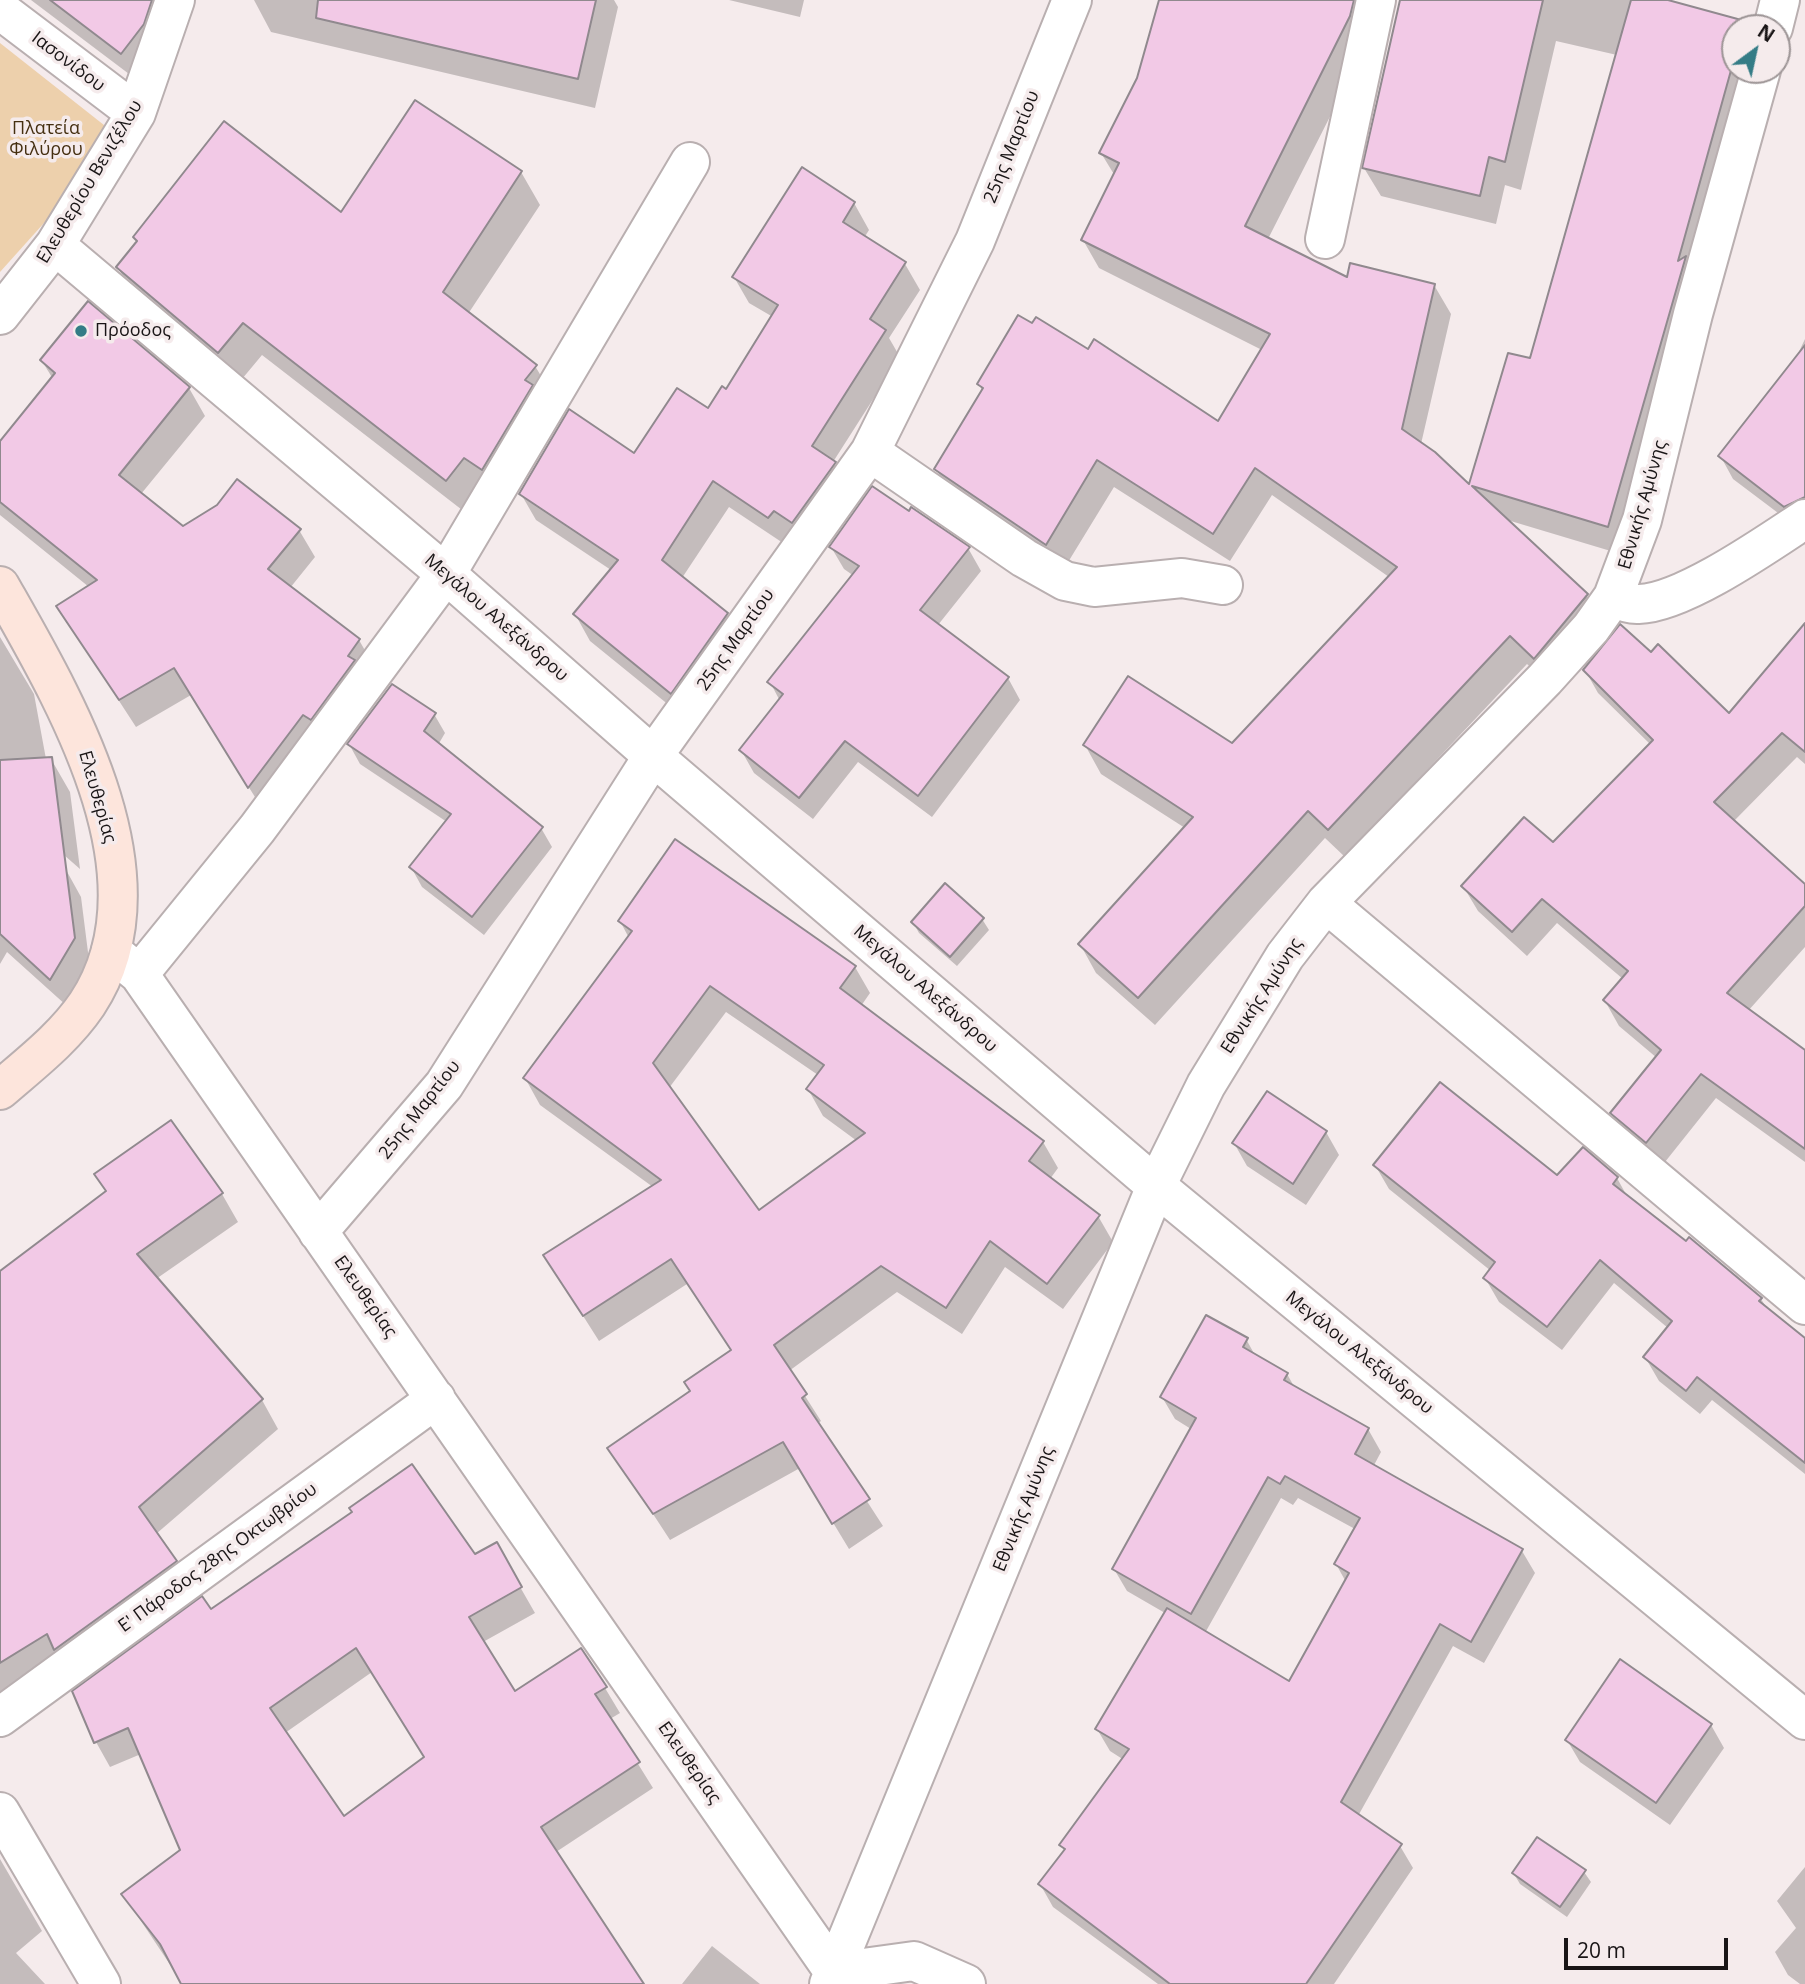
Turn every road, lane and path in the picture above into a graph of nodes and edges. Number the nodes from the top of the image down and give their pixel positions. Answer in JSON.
{"nodes":[{"id":1,"x":175,"y":0,"type":"edge"},
{"id":2,"x":1072,"y":0,"type":"edge"},
{"id":3,"x":1376,"y":0,"type":"edge"},
{"id":4,"x":0,"y":10,"type":"edge"},
{"id":5,"x":1757,"y":84,"type":"edge"},
{"id":6,"x":136,"y":113,"type":"junction"},
{"id":7,"x":690,"y":162,"type":"dead end"},
{"id":8,"x":1325,"y":239,"type":"dead end"},
{"id":9,"x":55,"y":245,"type":"junction"},
{"id":10,"x":0,"y":315,"type":"edge"},
{"id":11,"x":870,"y":452,"type":"junction"},
{"id":12,"x":1805,"y":519,"type":"edge"},
{"id":13,"x":446,"y":574,"type":"junction"},
{"id":14,"x":1223,"y":585,"type":"dead end"},
{"id":15,"x":0,"y":586,"type":"edge"},
{"id":16,"x":1613,"y":597,"type":"junction"},
{"id":17,"x":653,"y":756,"type":"junction"},
{"id":18,"x":1326,"y":903,"type":"junction"},
{"id":19,"x":125,"y":962,"type":"junction"},
{"id":20,"x":0,"y":1090,"type":"edge"},
{"id":21,"x":1156,"y":1186,"type":"junction"},
{"id":22,"x":318,"y":1232,"type":"junction"},
{"id":23,"x":1805,"y":1305,"type":"edge"},
{"id":24,"x":436,"y":1399,"type":"junction"},
{"id":25,"x":0,"y":1717,"type":"edge"},
{"id":26,"x":1805,"y":1720,"type":"edge"},
{"id":27,"x":0,"y":1812,"type":"edge"},
{"id":28,"x":831,"y":1978,"type":"edge"},
{"id":29,"x":101,"y":1984,"type":"edge"},
{"id":30,"x":966,"y":1984,"type":"edge"}],
"edges":[{"from":1,"to":6,"type":"street","name":"Ελευθερίου Βενιζέλου"},
{"from":2,"to":11,"type":"street","name":"25ης Μαρτίου"},
{"from":3,"to":8,"type":"street"},
{"from":4,"to":6,"type":"street","name":"Ιασονίδου"},
{"from":5,"to":16,"type":"street","name":"Εθνικής Αμύνης"},
{"from":6,"to":9,"type":"street","name":"Ελευθερίου Βενιζέλου"},
{"from":7,"to":13,"type":"street"},
{"from":9,"to":10,"type":"street","name":"Ελευθερίου Βενιζέλου"},
{"from":9,"to":13,"type":"street","name":"Μεγάλου Αλεξάνδρου"},
{"from":11,"to":14,"type":"street"},
{"from":11,"to":17,"type":"street","name":"25ης Μαρτίου"},
{"from":12,"to":16,"type":"street"},
{"from":13,"to":17,"type":"street","name":"Μεγάλου Αλεξάνδρου"},
{"from":13,"to":19,"type":"street"},
{"from":15,"to":19,"type":"street","name":"Ελευθερίας"},
{"from":16,"to":18,"type":"street","name":"Εθνικής Αμύνης"},
{"from":17,"to":21,"type":"street","name":"Μεγάλου Αλεξάνδρου"},
{"from":17,"to":22,"type":"street","name":"25ης Μαρτίου"},
{"from":18,"to":21,"type":"street","name":"Εθνικής Αμύνης"},
{"from":18,"to":23,"type":"street"},
{"from":19,"to":20,"type":"street"},
{"from":19,"to":22,"type":"street","name":"Ελευθερίας"},
{"from":21,"to":26,"type":"street","name":"Μεγάλου Αλεξάνδρου"},
{"from":21,"to":28,"type":"street","name":"Εθνικής Αμύνης"},
{"from":22,"to":24,"type":"street","name":"Ελευθερίας"},
{"from":24,"to":25,"type":"street","name":"Ε' Πάροδος 28ης Οκτωβρίου"},
{"from":24,"to":28,"type":"street","name":"Ελευθερίας"},
{"from":27,"to":29,"type":"street"},
{"from":28,"to":30,"type":"street"}]}
